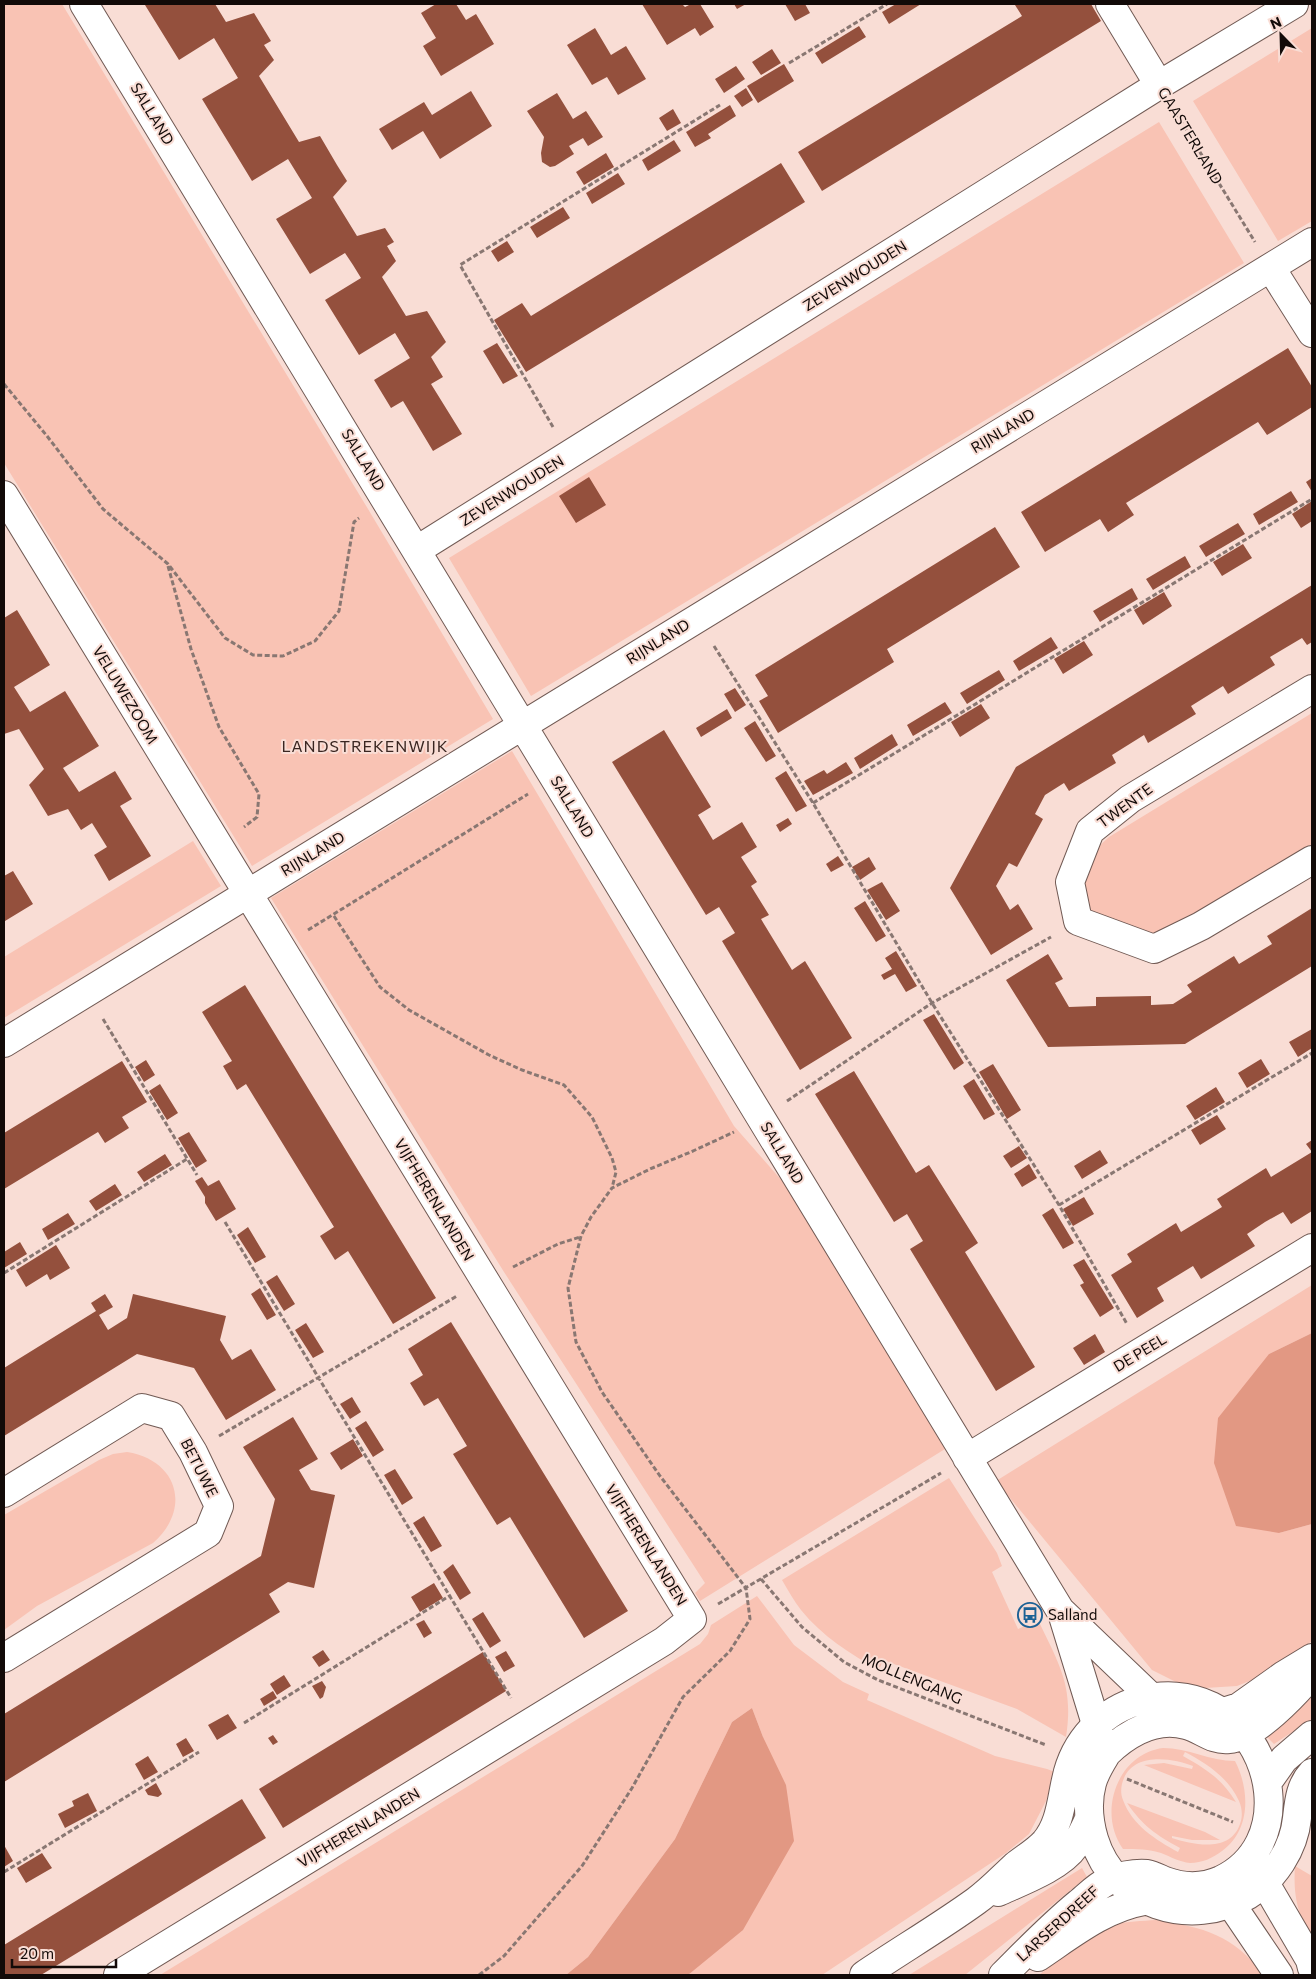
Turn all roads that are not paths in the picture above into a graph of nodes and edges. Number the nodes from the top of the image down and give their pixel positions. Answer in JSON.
{"nodes":[{"id":1,"x":84,"y":4,"type":"edge"},
{"id":2,"x":1110,"y":4,"type":"edge"},
{"id":3,"x":1294,"y":4,"type":"edge"},
{"id":4,"x":1159,"y":85,"type":"junction"},
{"id":5,"x":1312,"y":242,"type":"edge"},
{"id":6,"x":1271,"y":268,"type":"junction"},
{"id":7,"x":1312,"y":334,"type":"edge"},
{"id":8,"x":4,"y":495,"type":"edge"},
{"id":9,"x":417,"y":550,"type":"junction"},
{"id":10,"x":1312,"y":689,"type":"edge"},
{"id":11,"x":523,"y":726,"type":"junction"},
{"id":12,"x":1312,"y":860,"type":"edge"},
{"id":13,"x":248,"y":894,"type":"junction"},
{"id":14,"x":4,"y":1043,"type":"edge"},
{"id":15,"x":1312,"y":1248,"type":"edge"},
{"id":16,"x":967,"y":1458,"type":"junction"},
{"id":17,"x":4,"y":1493,"type":"edge"},
{"id":18,"x":1060,"y":1610,"type":"junction"},
{"id":19,"x":4,"y":1658,"type":"edge"},
{"id":20,"x":1312,"y":1658,"type":"edge"},
{"id":21,"x":1312,"y":1674,"type":"edge"},
{"id":22,"x":1151,"y":1697,"type":"junction"},
{"id":23,"x":1224,"y":1712,"type":"junction"},
{"id":24,"x":1096,"y":1724,"type":"junction"},
{"id":25,"x":1246,"y":1735,"type":"junction"},
{"id":26,"x":1312,"y":1735,"type":"edge"},
{"id":27,"x":1107,"y":1753,"type":"junction"},
{"id":28,"x":1312,"y":1772,"type":"edge"},
{"id":29,"x":1267,"y":1783,"type":"junction"},
{"id":30,"x":1089,"y":1819,"type":"junction"},
{"id":31,"x":1251,"y":1856,"type":"junction"},
{"id":32,"x":1116,"y":1878,"type":"junction"},
{"id":33,"x":1265,"y":1883,"type":"junction"},
{"id":34,"x":977,"y":1900,"type":"junction"},
{"id":35,"x":1144,"y":1900,"type":"junction"},
{"id":36,"x":1231,"y":1904,"type":"junction"},
{"id":37,"x":1312,"y":1968,"type":"edge"},
{"id":38,"x":118,"y":1975,"type":"edge"},
{"id":39,"x":864,"y":1975,"type":"edge"},
{"id":40,"x":1003,"y":1975,"type":"edge"},
{"id":41,"x":1010,"y":1975,"type":"edge"},
{"id":42,"x":1279,"y":1975,"type":"edge"}],
"edges":[{"from":1,"to":9,"type":"street","name":"SALLAND"},
{"from":2,"to":4,"type":"street","name":"GAASTERLAND"},
{"from":3,"to":4,"type":"street","name":"ZEVENWOUDEN"},
{"from":4,"to":9,"type":"street","name":"ZEVENWOUDEN"},
{"from":5,"to":6,"type":"street","name":"RIJNLAND"},
{"from":6,"to":7,"type":"street"},
{"from":6,"to":11,"type":"street","name":"RIJNLAND"},
{"from":8,"to":13,"type":"street","name":"VELUWEZOOM"},
{"from":9,"to":11,"type":"street","name":"SALLAND"},
{"from":10,"to":12,"type":"street","name":"TWENTE"},
{"from":11,"to":13,"type":"street","name":"RIJNLAND"},
{"from":11,"to":16,"type":"street","name":"SALLAND"},
{"from":13,"to":14,"type":"street","name":"RIJNLAND"},
{"from":13,"to":38,"type":"street","name":"VIJFHERENLANDEN"},
{"from":15,"to":16,"type":"street","name":"DE PEEL"},
{"from":16,"to":18,"type":"street","name":"SALLAND"},
{"from":17,"to":19,"type":"street","name":"BETUWE"},
{"from":18,"to":22,"type":"street","name":"SALLAND"},
{"from":18,"to":24,"type":"street","name":"SALLAND"},
{"from":20,"to":23,"type":"street"},
{"from":21,"to":25,"type":"street"},
{"from":22,"to":23,"type":"street"},
{"from":22,"to":24,"type":"street"},
{"from":23,"to":25,"type":"street"},
{"from":24,"to":27,"type":"street","name":"SALLAND"},
{"from":24,"to":34,"type":"street"},
{"from":25,"to":27,"type":"street"},
{"from":25,"to":29,"type":"street"},
{"from":26,"to":29,"type":"street"},
{"from":27,"to":30,"type":"street"},
{"from":28,"to":33,"type":"street"},
{"from":29,"to":31,"type":"street"},
{"from":30,"to":32,"type":"street"},
{"from":30,"to":34,"type":"street"},
{"from":31,"to":32,"type":"street"},
{"from":31,"to":33,"type":"street"},
{"from":32,"to":35,"type":"street"},
{"from":32,"to":40,"type":"street","name":"LARSERDREEF"},
{"from":33,"to":36,"type":"street"},
{"from":33,"to":37,"type":"street"},
{"from":34,"to":39,"type":"street"},
{"from":35,"to":36,"type":"street"},
{"from":35,"to":41,"type":"street","name":"LARSERDREEF"},
{"from":36,"to":42,"type":"street"}]}
